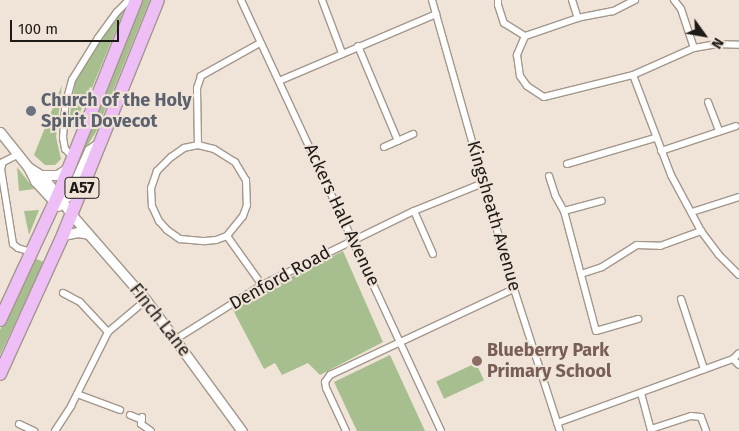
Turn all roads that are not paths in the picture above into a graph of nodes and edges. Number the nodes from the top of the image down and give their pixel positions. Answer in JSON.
{"nodes":[{"id":1,"x":129,"y":0,"type":"edge"},
{"id":2,"x":136,"y":0,"type":"edge"},
{"id":3,"x":158,"y":0,"type":"edge"},
{"id":4,"x":241,"y":0,"type":"edge"},
{"id":5,"x":322,"y":0,"type":"edge"},
{"id":6,"x":432,"y":0,"type":"edge"},
{"id":7,"x":498,"y":0,"type":"edge"},
{"id":8,"x":572,"y":0,"type":"edge"},
{"id":9,"x":636,"y":0,"type":"edge"},
{"id":10,"x":674,"y":0,"type":"edge"},
{"id":11,"x":436,"y":14,"type":"junction"},
{"id":12,"x":578,"y":18,"type":"junction"},
{"id":13,"x":525,"y":36,"type":"junction"},
{"id":14,"x":260,"y":44,"type":"junction"},
{"id":15,"x":739,"y":44,"type":"edge"},
{"id":16,"x":358,"y":46,"type":"junction"},
{"id":17,"x":694,"y":48,"type":"junction"},
{"id":18,"x":342,"y":52,"type":"junction"},
{"id":19,"x":633,"y":75,"type":"junction"},
{"id":20,"x":279,"y":81,"type":"junction"},
{"id":21,"x":708,"y":102,"type":"dead end"},
{"id":22,"x":736,"y":126,"type":"dead end"},
{"id":23,"x":719,"y":131,"type":"junction"},
{"id":24,"x":0,"y":132,"type":"edge"},
{"id":25,"x":413,"y":134,"type":"dead end"},
{"id":26,"x":655,"y":138,"type":"junction"},
{"id":27,"x":398,"y":141,"type":"junction"},
{"id":28,"x":101,"y":142,"type":"junction"},
{"id":29,"x":198,"y":145,"type":"junction"},
{"id":30,"x":384,"y":146,"type":"dead end"},
{"id":31,"x":660,"y":151,"type":"junction"},
{"id":32,"x":18,"y":155,"type":"junction"},
{"id":33,"x":70,"y":163,"type":"junction"},
{"id":34,"x":567,"y":164,"type":"dead end"},
{"id":35,"x":28,"y":167,"type":"junction"},
{"id":36,"x":41,"y":175,"type":"junction"},
{"id":37,"x":549,"y":176,"type":"dead end"},
{"id":38,"x":483,"y":183,"type":"junction"},
{"id":39,"x":739,"y":197,"type":"edge"},
{"id":40,"x":58,"y":200,"type":"junction"},
{"id":41,"x":602,"y":201,"type":"dead end"},
{"id":42,"x":414,"y":211,"type":"junction"},
{"id":43,"x":564,"y":211,"type":"junction"},
{"id":44,"x":692,"y":212,"type":"junction"},
{"id":45,"x":71,"y":214,"type":"junction"},
{"id":46,"x":701,"y":231,"type":"junction"},
{"id":47,"x":88,"y":234,"type":"junction"},
{"id":48,"x":63,"y":235,"type":"junction"},
{"id":49,"x":227,"y":236,"type":"junction"},
{"id":50,"x":353,"y":239,"type":"junction"},
{"id":51,"x":31,"y":252,"type":"junction"},
{"id":52,"x":433,"y":254,"type":"dead end"},
{"id":53,"x":581,"y":274,"type":"junction"},
{"id":54,"x":739,"y":275,"type":"edge"},
{"id":55,"x":262,"y":285,"type":"junction"},
{"id":56,"x":514,"y":289,"type":"junction"},
{"id":57,"x":63,"y":293,"type":"dead end"},
{"id":58,"x":681,"y":299,"type":"dead end"},
{"id":59,"x":146,"y":300,"type":"junction"},
{"id":60,"x":638,"y":319,"type":"dead end"},
{"id":61,"x":0,"y":320,"type":"edge"},
{"id":62,"x":108,"y":332,"type":"junction"},
{"id":63,"x":176,"y":339,"type":"junction"},
{"id":64,"x":401,"y":342,"type":"junction"},
{"id":65,"x":739,"y":353,"type":"edge"},
{"id":66,"x":733,"y":359,"type":"junction"},
{"id":67,"x":739,"y":365,"type":"edge"},
{"id":68,"x":704,"y":369,"type":"junction"},
{"id":69,"x":0,"y":374,"type":"edge"},
{"id":70,"x":77,"y":394,"type":"junction"},
{"id":71,"x":641,"y":394,"type":"junction"},
{"id":72,"x":120,"y":410,"type":"dead end"},
{"id":73,"x":130,"y":415,"type":"dead end"},
{"id":74,"x":19,"y":424,"type":"dead end"},
{"id":75,"x":557,"y":424,"type":"junction"},
{"id":76,"x":651,"y":430,"type":"edge"},
{"id":77,"x":34,"y":431,"type":"edge"},
{"id":78,"x":55,"y":431,"type":"edge"},
{"id":79,"x":151,"y":431,"type":"edge"},
{"id":80,"x":242,"y":431,"type":"edge"},
{"id":81,"x":346,"y":431,"type":"edge"},
{"id":82,"x":441,"y":431,"type":"edge"},
{"id":83,"x":560,"y":431,"type":"edge"},
{"id":84,"x":706,"y":431,"type":"edge"}],
"edges":[{"from":1,"to":33,"type":"street"},
{"from":2,"to":33,"type":"highway","number":"A57"},
{"from":3,"to":28,"type":"highway","number":"A57"},
{"from":4,"to":14,"type":"street","name":"Ackers Hall Avenue"},
{"from":5,"to":18,"type":"street"},
{"from":6,"to":11,"type":"street","name":"Kingsheath Avenue"},
{"from":7,"to":13,"type":"street"},
{"from":8,"to":12,"type":"street"},
{"from":9,"to":12,"type":"street"},
{"from":10,"to":17,"type":"street"},
{"from":11,"to":16,"type":"street"},
{"from":11,"to":38,"type":"street","name":"Kingsheath Avenue"},
{"from":12,"to":13,"type":"street"},
{"from":13,"to":19,"type":"street"},
{"from":14,"to":20,"type":"street","name":"Ackers Hall Avenue"},
{"from":14,"to":29,"type":"street"},
{"from":15,"to":17,"type":"street"},
{"from":16,"to":18,"type":"street"},
{"from":16,"to":27,"type":"street"},
{"from":17,"to":19,"type":"street"},
{"from":18,"to":20,"type":"street"},
{"from":19,"to":26,"type":"street"},
{"from":20,"to":50,"type":"street","name":"Ackers Hall Avenue"},
{"from":21,"to":23,"type":"street"},
{"from":22,"to":23,"type":"street"},
{"from":23,"to":31,"type":"street"},
{"from":24,"to":32,"type":"street"},
{"from":25,"to":27,"type":"street"},
{"from":26,"to":31,"type":"street"},
{"from":26,"to":34,"type":"street"},
{"from":27,"to":30,"type":"street"},
{"from":28,"to":40,"type":"street"},
{"from":28,"to":45,"type":"highway","number":"A57"},
{"from":29,"to":49,"type":"street"},
{"from":29,"to":49,"type":"street"},
{"from":31,"to":44,"type":"street"},
{"from":32,"to":35,"type":"street"},
{"from":32,"to":51,"type":"street"},
{"from":33,"to":36,"type":"street"},
{"from":33,"to":40,"type":"highway","number":"A57"},
{"from":35,"to":36,"type":"street"},
{"from":35,"to":40,"type":"street"},
{"from":36,"to":40,"type":"street"},
{"from":37,"to":43,"type":"street"},
{"from":38,"to":42,"type":"street","name":"Denford Road"},
{"from":38,"to":56,"type":"street","name":"Kingsheath Avenue"},
{"from":39,"to":44,"type":"street"},
{"from":40,"to":45,"type":"street","name":"Finch Lane"},
{"from":40,"to":51,"type":"highway","number":"A57"},
{"from":41,"to":43,"type":"street"},
{"from":42,"to":50,"type":"street","name":"Denford Road"},
{"from":42,"to":52,"type":"street"},
{"from":43,"to":53,"type":"street"},
{"from":44,"to":46,"type":"street"},
{"from":45,"to":47,"type":"street","name":"Finch Lane"},
{"from":45,"to":48,"type":"highway","number":"A57"},
{"from":46,"to":53,"type":"street"},
{"from":46,"to":54,"type":"street"},
{"from":47,"to":48,"type":"street"},
{"from":47,"to":59,"type":"street","name":"Finch Lane"},
{"from":48,"to":69,"type":"highway","number":"A57"},
{"from":49,"to":55,"type":"street"},
{"from":50,"to":55,"type":"street","name":"Denford Road"},
{"from":50,"to":64,"type":"street","name":"Ackers Hall Avenue"},
{"from":51,"to":61,"type":"highway","number":"A57"},
{"from":53,"to":60,"type":"street"},
{"from":55,"to":63,"type":"street","name":"Denford Road"},
{"from":56,"to":64,"type":"street"},
{"from":56,"to":75,"type":"street","name":"Kingsheath Avenue"},
{"from":57,"to":62,"type":"street"},
{"from":58,"to":68,"type":"street"},
{"from":59,"to":62,"type":"street"},
{"from":59,"to":63,"type":"street","name":"Finch Lane"},
{"from":62,"to":70,"type":"street"},
{"from":63,"to":80,"type":"street","name":"Finch Lane"},
{"from":64,"to":81,"type":"street"},
{"from":64,"to":82,"type":"street","name":"Ackers Hall Avenue"},
{"from":65,"to":66,"type":"street"},
{"from":66,"to":67,"type":"street"},
{"from":66,"to":68,"type":"street"},
{"from":68,"to":71,"type":"street"},
{"from":70,"to":72,"type":"street"},
{"from":70,"to":78,"type":"street"},
{"from":71,"to":75,"type":"street"},
{"from":71,"to":76,"type":"street"},
{"from":73,"to":79,"type":"street"},
{"from":74,"to":77,"type":"street"},
{"from":75,"to":83,"type":"street","name":"Kingsheath Avenue"},
{"from":76,"to":84,"type":"street"}]}
